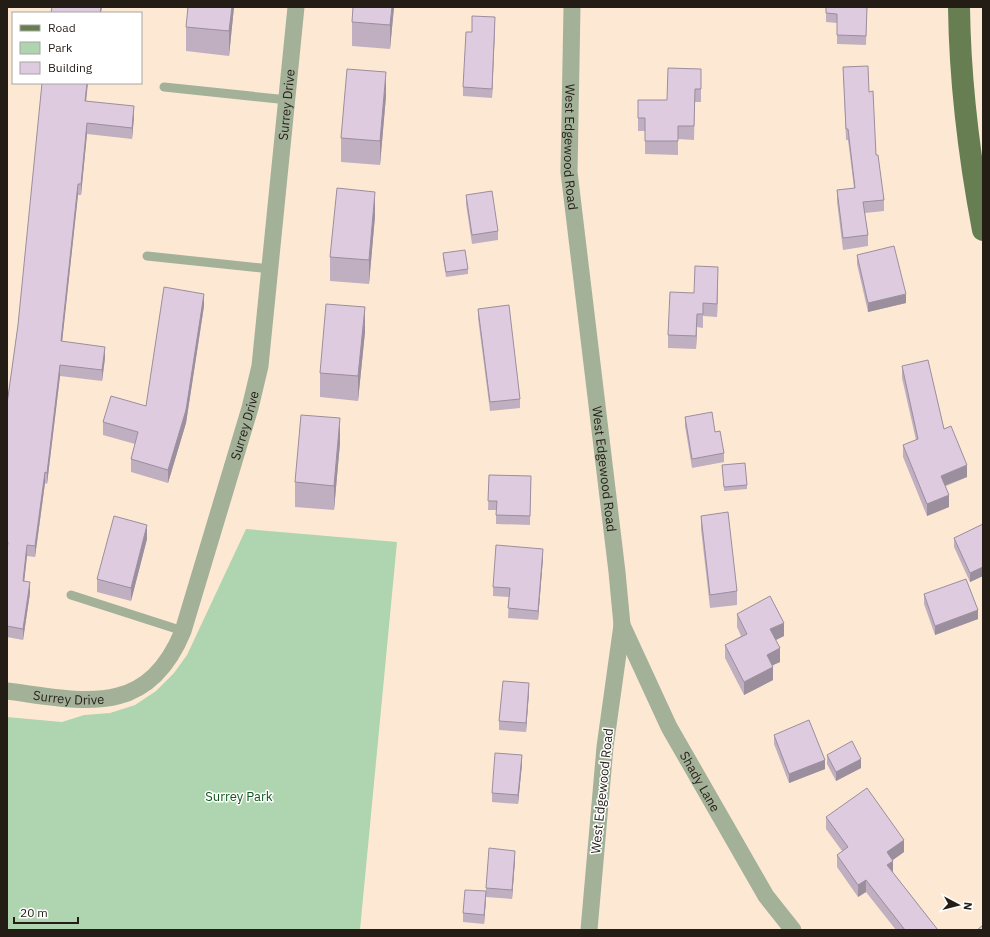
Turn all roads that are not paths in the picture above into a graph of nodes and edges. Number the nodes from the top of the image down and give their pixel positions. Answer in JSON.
{"nodes":[{"id":1,"x":296,"y":7,"type":"edge"},
{"id":2,"x":572,"y":7,"type":"edge"},
{"id":3,"x":959,"y":7,"type":"edge"},
{"id":4,"x":164,"y":87,"type":"dead end"},
{"id":5,"x":288,"y":100,"type":"junction"},
{"id":6,"x":983,"y":230,"type":"edge"},
{"id":7,"x":148,"y":256,"type":"dead end"},
{"id":8,"x":271,"y":269,"type":"junction"},
{"id":9,"x":71,"y":595,"type":"dead end"},
{"id":10,"x":622,"y":625,"type":"junction"},
{"id":11,"x":183,"y":631,"type":"junction"},
{"id":12,"x":7,"y":691,"type":"edge"},
{"id":13,"x":589,"y":930,"type":"edge"},
{"id":14,"x":793,"y":930,"type":"edge"}],
"edges":[{"from":1,"to":5,"type":"street","name":"Surrey Drive"},
{"from":2,"to":10,"type":"street","name":"West Edgewood Road"},
{"from":3,"to":6,"type":"main road"},
{"from":4,"to":5,"type":"lane"},
{"from":5,"to":8,"type":"street","name":"Surrey Drive"},
{"from":7,"to":8,"type":"lane"},
{"from":8,"to":11,"type":"street","name":"Surrey Drive"},
{"from":9,"to":11,"type":"lane"},
{"from":10,"to":13,"type":"street","name":"West Edgewood Road"},
{"from":10,"to":14,"type":"street","name":"Shady Lane"},
{"from":11,"to":12,"type":"street","name":"Surrey Drive"}]}
